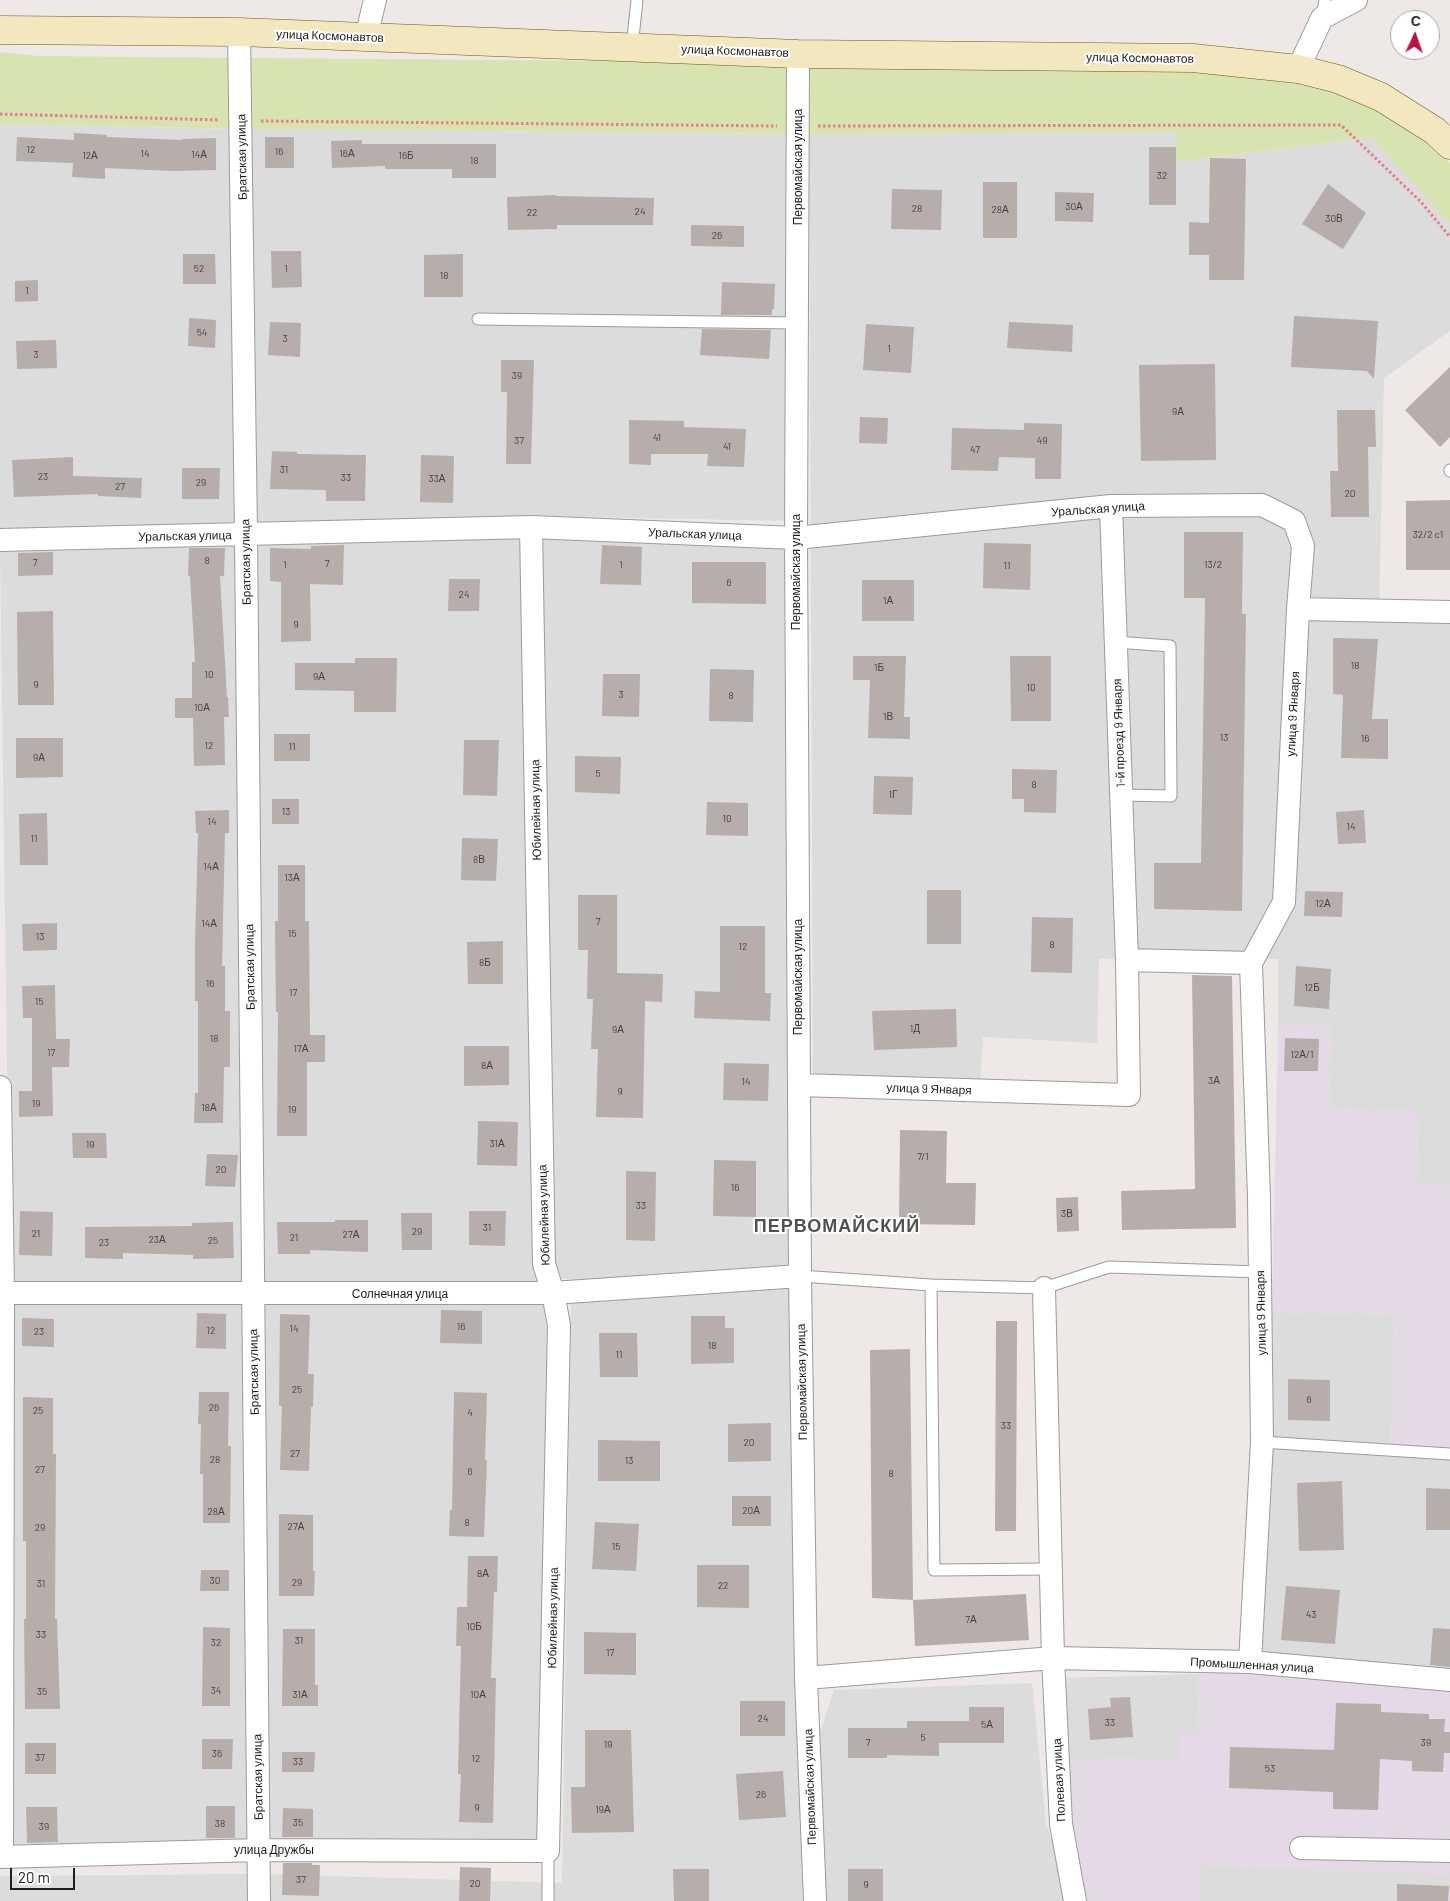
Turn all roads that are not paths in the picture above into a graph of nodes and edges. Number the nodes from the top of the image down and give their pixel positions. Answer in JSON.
{"nodes":[{"id":1,"x":375,"y":0,"type":"edge"},
{"id":2,"x":637,"y":0,"type":"edge"},
{"id":3,"x":1356,"y":0,"type":"edge"},
{"id":4,"x":1324,"y":9,"type":"edge"},
{"id":5,"x":0,"y":30,"type":"edge"},
{"id":6,"x":240,"y":32,"type":"junction"},
{"id":7,"x":366,"y":37,"type":"junction"},
{"id":8,"x":632,"y":47,"type":"junction"},
{"id":9,"x":798,"y":54,"type":"junction"},
{"id":10,"x":1298,"y":69,"type":"junction"},
{"id":11,"x":1450,"y":144,"type":"edge"},
{"id":12,"x":478,"y":319,"type":"dead end"},
{"id":13,"x":797,"y":323,"type":"junction"},
{"id":14,"x":1111,"y":506,"type":"junction"},
{"id":15,"x":531,"y":527,"type":"junction"},
{"id":16,"x":246,"y":534,"type":"junction"},
{"id":17,"x":796,"y":538,"type":"junction"},
{"id":18,"x":0,"y":540,"type":"edge"},
{"id":19,"x":1298,"y":609,"type":"junction"},
{"id":20,"x":1450,"y":612,"type":"edge"},
{"id":21,"x":1116,"y":642,"type":"junction"},
{"id":22,"x":1121,"y":795,"type":"junction"},
{"id":23,"x":1127,"y":960,"type":"junction"},
{"id":24,"x":1251,"y":963,"type":"junction"},
{"id":25,"x":799,"y":1085,"type":"junction"},
{"id":26,"x":0,"y":1087,"type":"edge"},
{"id":27,"x":1260,"y":1272,"type":"junction"},
{"id":28,"x":800,"y":1276,"type":"junction"},
{"id":29,"x":930,"y":1285,"type":"junction"},
{"id":30,"x":1044,"y":1288,"type":"junction"},
{"id":31,"x":2,"y":1293,"type":"edge"},
{"id":32,"x":554,"y":1293,"type":"junction"},
{"id":33,"x":253,"y":1294,"type":"junction"},
{"id":34,"x":1262,"y":1442,"type":"junction"},
{"id":35,"x":1450,"y":1454,"type":"edge"},
{"id":36,"x":1051,"y":1569,"type":"junction"},
{"id":37,"x":1053,"y":1658,"type":"junction"},
{"id":38,"x":1250,"y":1662,"type":"junction"},
{"id":39,"x":806,"y":1678,"type":"junction"},
{"id":40,"x":1450,"y":1680,"type":"edge"},
{"id":41,"x":1301,"y":1848,"type":"dead end"},
{"id":42,"x":259,"y":1850,"type":"junction"},
{"id":43,"x":548,"y":1851,"type":"junction"},
{"id":44,"x":1450,"y":1851,"type":"edge"},
{"id":45,"x":1,"y":1857,"type":"edge"},
{"id":46,"x":259,"y":1901,"type":"edge"},
{"id":47,"x":548,"y":1901,"type":"edge"},
{"id":48,"x":815,"y":1901,"type":"edge"},
{"id":49,"x":1075,"y":1901,"type":"edge"}],
"edges":[{"from":1,"to":7,"type":"street"},
{"from":2,"to":8,"type":"lane"},
{"from":3,"to":4,"type":"street"},
{"from":4,"to":10,"type":"street"},
{"from":5,"to":6,"type":"main road","name":"улица Космонавтов"},
{"from":6,"to":7,"type":"main road","name":"улица Космонавтов"},
{"from":6,"to":16,"type":"street","name":"Братская улица"},
{"from":7,"to":8,"type":"main road","name":"улица Космонавтов"},
{"from":8,"to":9,"type":"main road","name":"улица Космонавтов"},
{"from":9,"to":10,"type":"main road","name":"улица Космонавтов"},
{"from":9,"to":13,"type":"street","name":"Первомайская улица"},
{"from":10,"to":11,"type":"main road","name":"улица Космонавтов"},
{"from":12,"to":13,"type":"lane"},
{"from":13,"to":17,"type":"street","name":"Первомайская улица"},
{"from":14,"to":17,"type":"street","name":"Уральская улица"},
{"from":14,"to":19,"type":"street","name":"Уральская улица"},
{"from":14,"to":21,"type":"street","name":"1-й проезд 9 Января"},
{"from":15,"to":16,"type":"street","name":"Уральская улица"},
{"from":15,"to":17,"type":"street","name":"Уральская улица"},
{"from":15,"to":32,"type":"street","name":"Юбилейная улица"},
{"from":16,"to":18,"type":"street","name":"Уральская улица"},
{"from":16,"to":33,"type":"street","name":"Братская улица"},
{"from":17,"to":25,"type":"street","name":"Первомайская улица"},
{"from":19,"to":20,"type":"street"},
{"from":19,"to":24,"type":"street","name":"улица 9 Января"},
{"from":21,"to":22,"type":"street","name":"1-й проезд 9 Января"},
{"from":21,"to":22,"type":"lane"},
{"from":22,"to":23,"type":"street","name":"1-й проезд 9 Января"},
{"from":23,"to":24,"type":"street"},
{"from":23,"to":25,"type":"street","name":"улица 9 Января"},
{"from":24,"to":27,"type":"street","name":"улица 9 Января"},
{"from":25,"to":28,"type":"street","name":"Первомайская улица"},
{"from":26,"to":31,"type":"street"},
{"from":27,"to":30,"type":"lane"},
{"from":27,"to":34,"type":"street","name":"улица 9 Января"},
{"from":28,"to":29,"type":"lane"},
{"from":28,"to":32,"type":"street","name":"Солнечная улица"},
{"from":28,"to":39,"type":"street","name":"Первомайская улица"},
{"from":29,"to":30,"type":"lane"},
{"from":29,"to":36,"type":"lane"},
{"from":30,"to":36,"type":"street"},
{"from":31,"to":33,"type":"street","name":"Солнечная улица"},
{"from":31,"to":45,"type":"street"},
{"from":32,"to":33,"type":"street","name":"Солнечная улица"},
{"from":32,"to":43,"type":"street","name":"Юбилейная улица"},
{"from":33,"to":42,"type":"street","name":"Братская улица"},
{"from":34,"to":35,"type":"lane"},
{"from":34,"to":38,"type":"street","name":"улица 9 Января"},
{"from":36,"to":37,"type":"street"},
{"from":37,"to":38,"type":"street","name":"Промышленная улица"},
{"from":37,"to":39,"type":"street","name":"Промышленная улица"},
{"from":37,"to":49,"type":"street","name":"Полевая улица"},
{"from":38,"to":40,"type":"street","name":"Промышленная улица"},
{"from":39,"to":48,"type":"street","name":"Первомайская улица"},
{"from":41,"to":44,"type":"street"},
{"from":42,"to":43,"type":"street","name":"улица Дружбы"},
{"from":42,"to":45,"type":"street","name":"улица Дружбы"},
{"from":42,"to":46,"type":"street","name":"Братская улица"},
{"from":43,"to":47,"type":"lane","name":"Юбилейная улица"}]}
